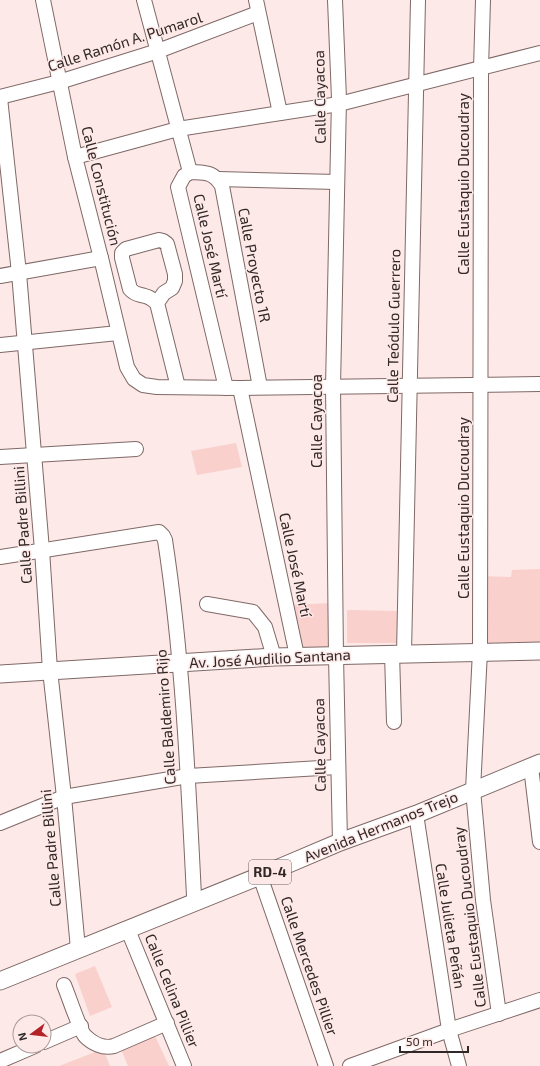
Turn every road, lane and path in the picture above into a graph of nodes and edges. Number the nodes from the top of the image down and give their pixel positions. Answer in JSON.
{"nodes":[{"id":1,"x":43,"y":0,"type":"edge"},
{"id":2,"x":144,"y":0,"type":"edge"},
{"id":3,"x":335,"y":0,"type":"edge"},
{"id":4,"x":418,"y":0,"type":"edge"},
{"id":5,"x":483,"y":0,"type":"edge"},
{"id":6,"x":257,"y":6,"type":"edge"},
{"id":7,"x":158,"y":51,"type":"junction"},
{"id":8,"x":540,"y":53,"type":"edge"},
{"id":9,"x":481,"y":69,"type":"junction"},
{"id":10,"x":60,"y":82,"type":"junction"},
{"id":11,"x":415,"y":85,"type":"junction"},
{"id":12,"x":0,"y":98,"type":"edge"},
{"id":13,"x":339,"y":104,"type":"junction"},
{"id":14,"x":280,"y":113,"type":"junction"},
{"id":15,"x":178,"y":129,"type":"junction"},
{"id":16,"x":75,"y":157,"type":"junction"},
{"id":17,"x":190,"y":172,"type":"junction"},
{"id":18,"x":218,"y":178,"type":"junction"},
{"id":19,"x":337,"y":182,"type":"junction"},
{"id":20,"x":122,"y":258,"type":"junction"},
{"id":21,"x":102,"y":260,"type":"junction"},
{"id":22,"x":19,"y":273,"type":"junction"},
{"id":23,"x":0,"y":276,"type":"edge"},
{"id":24,"x":157,"y":303,"type":"junction"},
{"id":25,"x":118,"y":333,"type":"junction"},
{"id":26,"x":24,"y":343,"type":"junction"},
{"id":27,"x":0,"y":345,"type":"edge"},
{"id":28,"x":540,"y":384,"type":"edge"},
{"id":29,"x":481,"y":385,"type":"junction"},
{"id":30,"x":333,"y":386,"type":"junction"},
{"id":31,"x":409,"y":386,"type":"junction"},
{"id":32,"x":178,"y":387,"type":"junction"},
{"id":33,"x":260,"y":387,"type":"junction"},
{"id":34,"x":226,"y":388,"type":"junction"},
{"id":35,"x":240,"y":388,"type":"junction"},
{"id":36,"x":136,"y":449,"type":"dead end"},
{"id":37,"x":34,"y":455,"type":"junction"},
{"id":38,"x":0,"y":457,"type":"edge"},
{"id":39,"x":42,"y":550,"type":"junction"},
{"id":40,"x":0,"y":557,"type":"edge"},
{"id":41,"x":207,"y":604,"type":"dead end"},
{"id":42,"x":480,"y":651,"type":"junction"},
{"id":43,"x":540,"y":651,"type":"edge"},
{"id":44,"x":398,"y":653,"type":"junction"},
{"id":45,"x":297,"y":656,"type":"junction"},
{"id":46,"x":336,"y":656,"type":"junction"},
{"id":47,"x":274,"y":657,"type":"junction"},
{"id":48,"x":180,"y":663,"type":"junction"},
{"id":49,"x":50,"y":670,"type":"junction"},
{"id":50,"x":0,"y":674,"type":"edge"},
{"id":51,"x":394,"y":722,"type":"dead end"},
{"id":52,"x":535,"y":764,"type":"edge"},
{"id":53,"x":337,"y":767,"type":"junction"},
{"id":54,"x":188,"y":776,"type":"junction"},
{"id":55,"x":473,"y":790,"type":"junction"},
{"id":56,"x":64,"y":797,"type":"junction"},
{"id":57,"x":416,"y":814,"type":"junction"},
{"id":58,"x":0,"y":824,"type":"edge"},
{"id":59,"x":340,"y":842,"type":"junction"},
{"id":60,"x":540,"y":842,"type":"edge"},
{"id":61,"x":260,"y":876,"type":"junction"},
{"id":62,"x":196,"y":901,"type":"junction"},
{"id":63,"x":128,"y":930,"type":"junction"},
{"id":64,"x":78,"y":949,"type":"junction"},
{"id":65,"x":0,"y":981,"type":"edge"},
{"id":66,"x":64,"y":985,"type":"dead end"},
{"id":67,"x":540,"y":1000,"type":"edge"},
{"id":68,"x":499,"y":1014,"type":"junction"},
{"id":69,"x":167,"y":1023,"type":"junction"},
{"id":70,"x":80,"y":1026,"type":"junction"},
{"id":71,"x":449,"y":1030,"type":"junction"},
{"id":72,"x":52,"y":1038,"type":"edge"},
{"id":73,"x":16,"y":1054,"type":"edge"},
{"id":74,"x":0,"y":1061,"type":"edge"},
{"id":75,"x":184,"y":1066,"type":"edge"},
{"id":76,"x":326,"y":1066,"type":"edge"},
{"id":77,"x":350,"y":1066,"type":"edge"},
{"id":78,"x":459,"y":1066,"type":"edge"}],
"edges":[{"from":1,"to":10,"type":"street","name":"Calle Constitución"},
{"from":2,"to":7,"type":"street"},
{"from":3,"to":13,"type":"street","name":"Calle Cayacoa"},
{"from":4,"to":11,"type":"street","name":"Calle Teódulo Guerrero"},
{"from":5,"to":9,"type":"street","name":"Calle Eustaquio Ducoudray"},
{"from":6,"to":7,"type":"street","name":"Calle Ramón A. Pumarol"},
{"from":6,"to":14,"type":"street"},
{"from":7,"to":10,"type":"street","name":"Calle Ramón A. Pumarol"},
{"from":7,"to":15,"type":"street"},
{"from":8,"to":9,"type":"street"},
{"from":9,"to":11,"type":"street"},
{"from":9,"to":29,"type":"street","name":"Calle Eustaquio Ducoudray"},
{"from":10,"to":12,"type":"street","name":"Calle Ramón A. Pumarol"},
{"from":10,"to":16,"type":"street","name":"Calle Constitución"},
{"from":11,"to":13,"type":"street"},
{"from":11,"to":31,"type":"street","name":"Calle Teódulo Guerrero"},
{"from":12,"to":22,"type":"street","name":"Calle Padre Billini"},
{"from":13,"to":14,"type":"street"},
{"from":13,"to":19,"type":"street","name":"Calle Cayacoa"},
{"from":14,"to":15,"type":"street"},
{"from":15,"to":16,"type":"street"},
{"from":15,"to":17,"type":"street"},
{"from":16,"to":21,"type":"street","name":"Calle Constitución"},
{"from":17,"to":18,"type":"street"},
{"from":17,"to":34,"type":"street","name":"Calle José Martí"},
{"from":18,"to":19,"type":"street"},
{"from":18,"to":33,"type":"street","name":"Calle Proyecto 1R"},
{"from":19,"to":30,"type":"street","name":"Calle Cayacoa"},
{"from":20,"to":21,"type":"street"},
{"from":20,"to":24,"type":"street"},
{"from":20,"to":24,"type":"street"},
{"from":21,"to":22,"type":"street"},
{"from":21,"to":25,"type":"street","name":"Calle Constitución"},
{"from":22,"to":23,"type":"street"},
{"from":22,"to":26,"type":"street","name":"Calle Padre Billini"},
{"from":24,"to":32,"type":"street"},
{"from":25,"to":26,"type":"street"},
{"from":25,"to":32,"type":"street","name":"Calle Constitución"},
{"from":26,"to":27,"type":"street"},
{"from":26,"to":37,"type":"street","name":"Calle Padre Billini"},
{"from":28,"to":29,"type":"street"},
{"from":29,"to":31,"type":"street"},
{"from":29,"to":42,"type":"street","name":"Calle Eustaquio Ducoudray"},
{"from":30,"to":31,"type":"street"},
{"from":30,"to":33,"type":"street"},
{"from":30,"to":46,"type":"street","name":"Calle Cayacoa"},
{"from":31,"to":44,"type":"street","name":"Calle Teódulo Guerrero"},
{"from":32,"to":34,"type":"street"},
{"from":33,"to":35,"type":"street"},
{"from":34,"to":35,"type":"street"},
{"from":35,"to":45,"type":"street","name":"Calle José Martí"},
{"from":36,"to":37,"type":"street"},
{"from":37,"to":38,"type":"street"},
{"from":37,"to":39,"type":"street","name":"Calle Padre Billini"},
{"from":39,"to":40,"type":"street"},
{"from":39,"to":48,"type":"street","name":"Calle Baldemiro Rijo"},
{"from":39,"to":49,"type":"street","name":"Calle Padre Billini"},
{"from":41,"to":47,"type":"street"},
{"from":42,"to":43,"type":"main road","name":"Av. José Audilio Santana"},
{"from":42,"to":44,"type":"main road","name":"Av. José Audilio Santana"},
{"from":42,"to":55,"type":"street","name":"Calle Eustaquio Ducoudray"},
{"from":44,"to":46,"type":"main road","name":"Av. José Audilio Santana"},
{"from":44,"to":51,"type":"street","name":"Calle Teódulo Guerrero"},
{"from":45,"to":46,"type":"main road","name":"Av. José Audilio Santana"},
{"from":45,"to":47,"type":"main road","name":"Av. José Audilio Santana"},
{"from":46,"to":53,"type":"street","name":"Calle Cayacoa"},
{"from":47,"to":48,"type":"main road","name":"Av. José Audilio Santana"},
{"from":48,"to":49,"type":"main road","name":"Av. José Audilio Santana"},
{"from":48,"to":54,"type":"street","name":"Calle Baldemiro Rijo"},
{"from":49,"to":50,"type":"main road","name":"Av. José Audilio Santana"},
{"from":49,"to":56,"type":"street","name":"Calle Padre Billini"},
{"from":52,"to":55,"type":"main road","name":"Avenida Hermanos Trejo","number":"RD-4"},
{"from":52,"to":60,"type":"street"},
{"from":53,"to":54,"type":"street"},
{"from":53,"to":59,"type":"street","name":"Calle Cayacoa"},
{"from":54,"to":56,"type":"street"},
{"from":54,"to":62,"type":"street","name":"Calle Baldemiro Rijo"},
{"from":55,"to":57,"type":"main road","name":"Avenida Hermanos Trejo","number":"RD-4"},
{"from":55,"to":68,"type":"street","name":"Calle Eustaquio Ducoudray"},
{"from":56,"to":58,"type":"street"},
{"from":56,"to":64,"type":"street","name":"Calle Padre Billini"},
{"from":57,"to":59,"type":"main road","name":"Avenida Hermanos Trejo","number":"RD-4"},
{"from":57,"to":71,"type":"street","name":"Calle Julieta Peñán"},
{"from":59,"to":61,"type":"main road","name":"Avenida Hermanos Trejo","number":"RD-4"},
{"from":61,"to":62,"type":"main road","name":"Avenida Hermanos Trejo","number":"RD-4"},
{"from":61,"to":76,"type":"street","name":"Calle Mercedes Pillier"},
{"from":62,"to":63,"type":"main road","name":"Avenida Hermanos Trejo","number":"RD-4"},
{"from":63,"to":64,"type":"main road","name":"Avenida Hermanos Trejo","number":"RD-4"},
{"from":63,"to":69,"type":"street","name":"Calle Celina Pillier"},
{"from":64,"to":65,"type":"main road","name":"Avenida Hermanos Trejo","number":"RD-4"},
{"from":66,"to":70,"type":"street"},
{"from":67,"to":68,"type":"street"},
{"from":68,"to":71,"type":"street"},
{"from":69,"to":70,"type":"street"},
{"from":69,"to":75,"type":"street","name":"Calle Celina Pillier"},
{"from":70,"to":72,"type":"street"},
{"from":71,"to":77,"type":"street"},
{"from":71,"to":78,"type":"street","name":"Calle Julieta Peñán"},
{"from":73,"to":74,"type":"street"}]}
